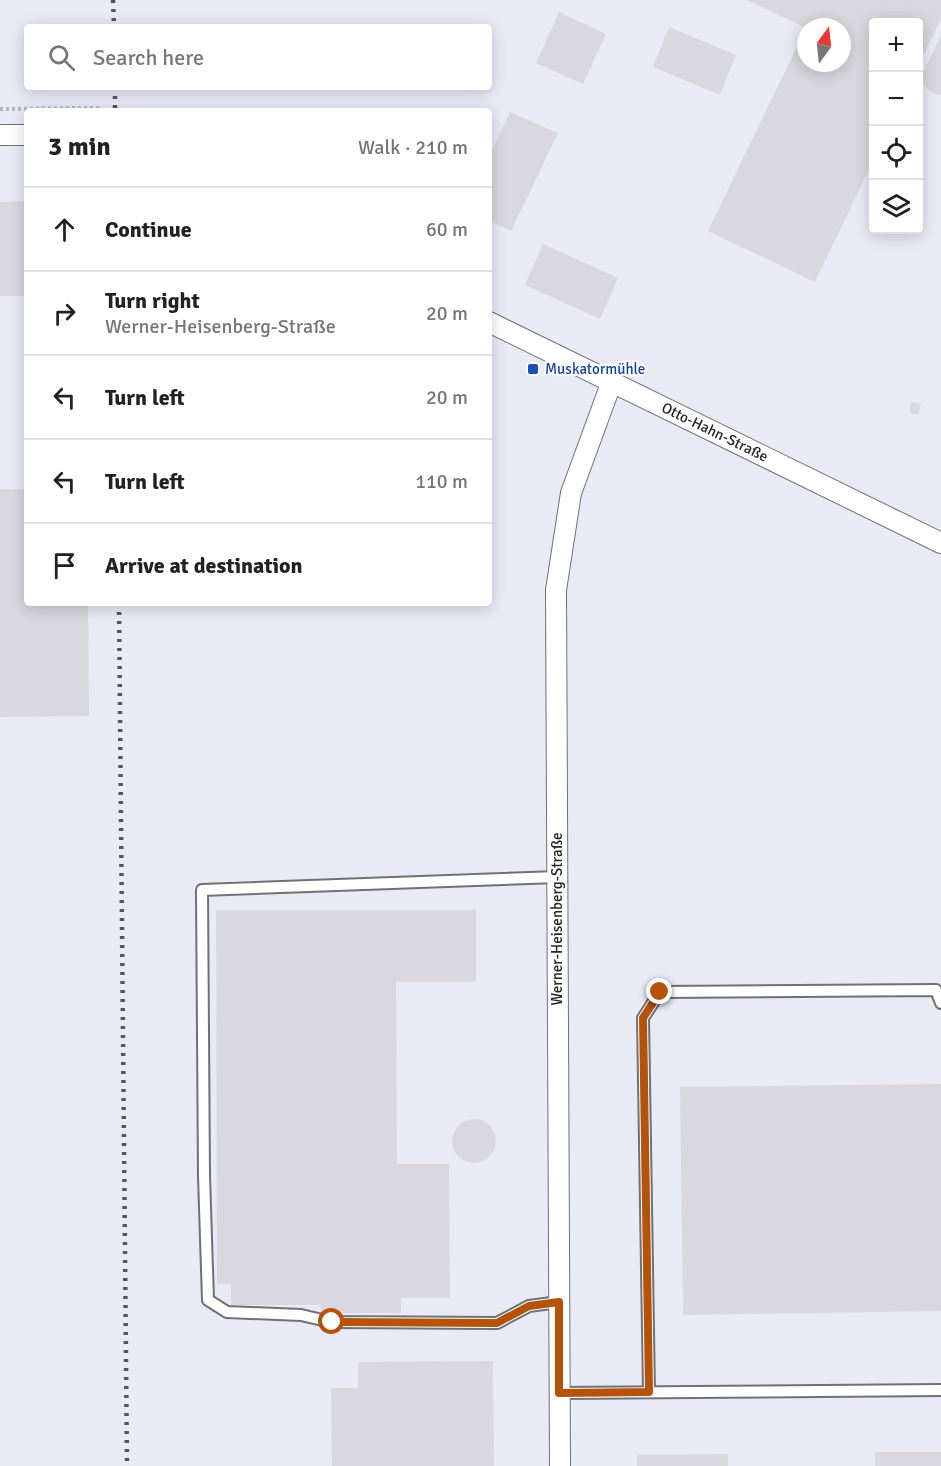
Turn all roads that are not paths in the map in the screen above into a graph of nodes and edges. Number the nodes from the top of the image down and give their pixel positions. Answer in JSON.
{"nodes":[{"id":1,"x":0,"y":135,"type":"edge"},
{"id":2,"x":24,"y":135,"type":"edge"},
{"id":3,"x":492,"y":323,"type":"edge"},
{"id":4,"x":612,"y":381,"type":"junction"},
{"id":5,"x":941,"y":543,"type":"edge"},
{"id":6,"x":557,"y":877,"type":"junction"},
{"id":7,"x":941,"y":1003,"type":"edge"},
{"id":8,"x":559,"y":1302,"type":"junction"},
{"id":9,"x":941,"y":1390,"type":"edge"},
{"id":10,"x":649,"y":1392,"type":"junction"},
{"id":11,"x":559,"y":1393,"type":"junction"},
{"id":12,"x":560,"y":1466,"type":"edge"}],
"edges":[{"from":1,"to":2,"type":"street"},
{"from":3,"to":4,"type":"street","name":"Otto-Hahn-Straße"},
{"from":4,"to":5,"type":"street","name":"Otto-Hahn-Straße"},
{"from":4,"to":6,"type":"street","name":"Werner-Heisenberg-Straße"},
{"from":6,"to":8,"type":"street","name":"Werner-Heisenberg-Straße"},
{"from":6,"to":8,"type":"lane"},
{"from":7,"to":10,"type":"lane"},
{"from":8,"to":11,"type":"street","name":"Werner-Heisenberg-Straße"},
{"from":9,"to":10,"type":"lane"},
{"from":10,"to":11,"type":"lane"},
{"from":11,"to":12,"type":"street","name":"Werner-Heisenberg-Straße"}]}
